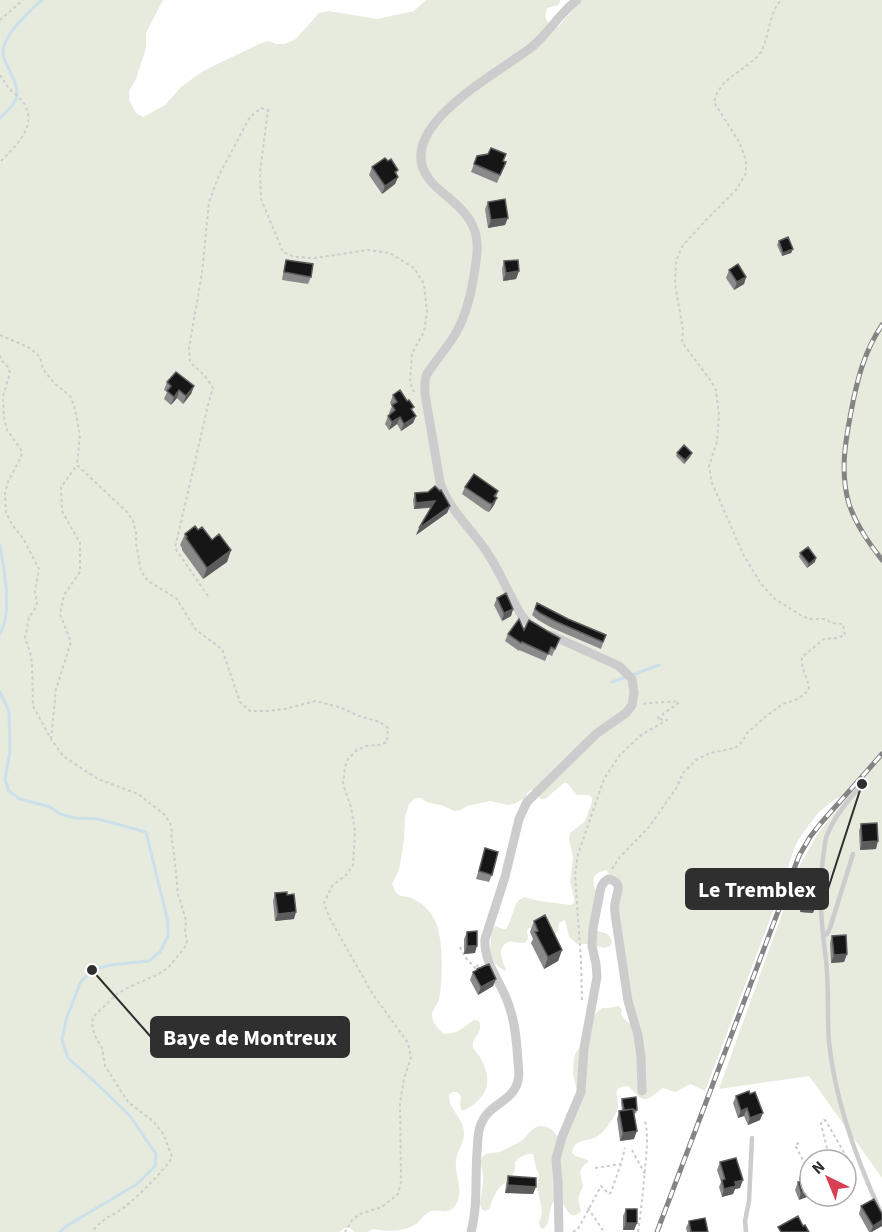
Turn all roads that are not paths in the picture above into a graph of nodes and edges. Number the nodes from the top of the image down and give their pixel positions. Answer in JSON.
{"nodes":[{"id":1,"x":577,"y":0,"type":"edge"},
{"id":2,"x":859,"y":788,"type":"dead end"},
{"id":3,"x":853,"y":854,"type":"dead end"},
{"id":4,"x":823,"y":937,"type":"junction"},
{"id":5,"x":642,"y":1091,"type":"dead end"},
{"id":6,"x":752,"y":1138,"type":"dead end"},
{"id":7,"x":882,"y":1215,"type":"edge"},
{"id":8,"x":471,"y":1232,"type":"edge"},
{"id":9,"x":559,"y":1232,"type":"edge"},
{"id":10,"x":746,"y":1232,"type":"edge"}],
"edges":[{"from":1,"to":8,"type":"street"},
{"from":2,"to":4,"type":"lane"},
{"from":3,"to":4,"type":"lane"},
{"from":4,"to":7,"type":"lane"},
{"from":5,"to":9,"type":"street"},
{"from":6,"to":10,"type":"lane"}]}
